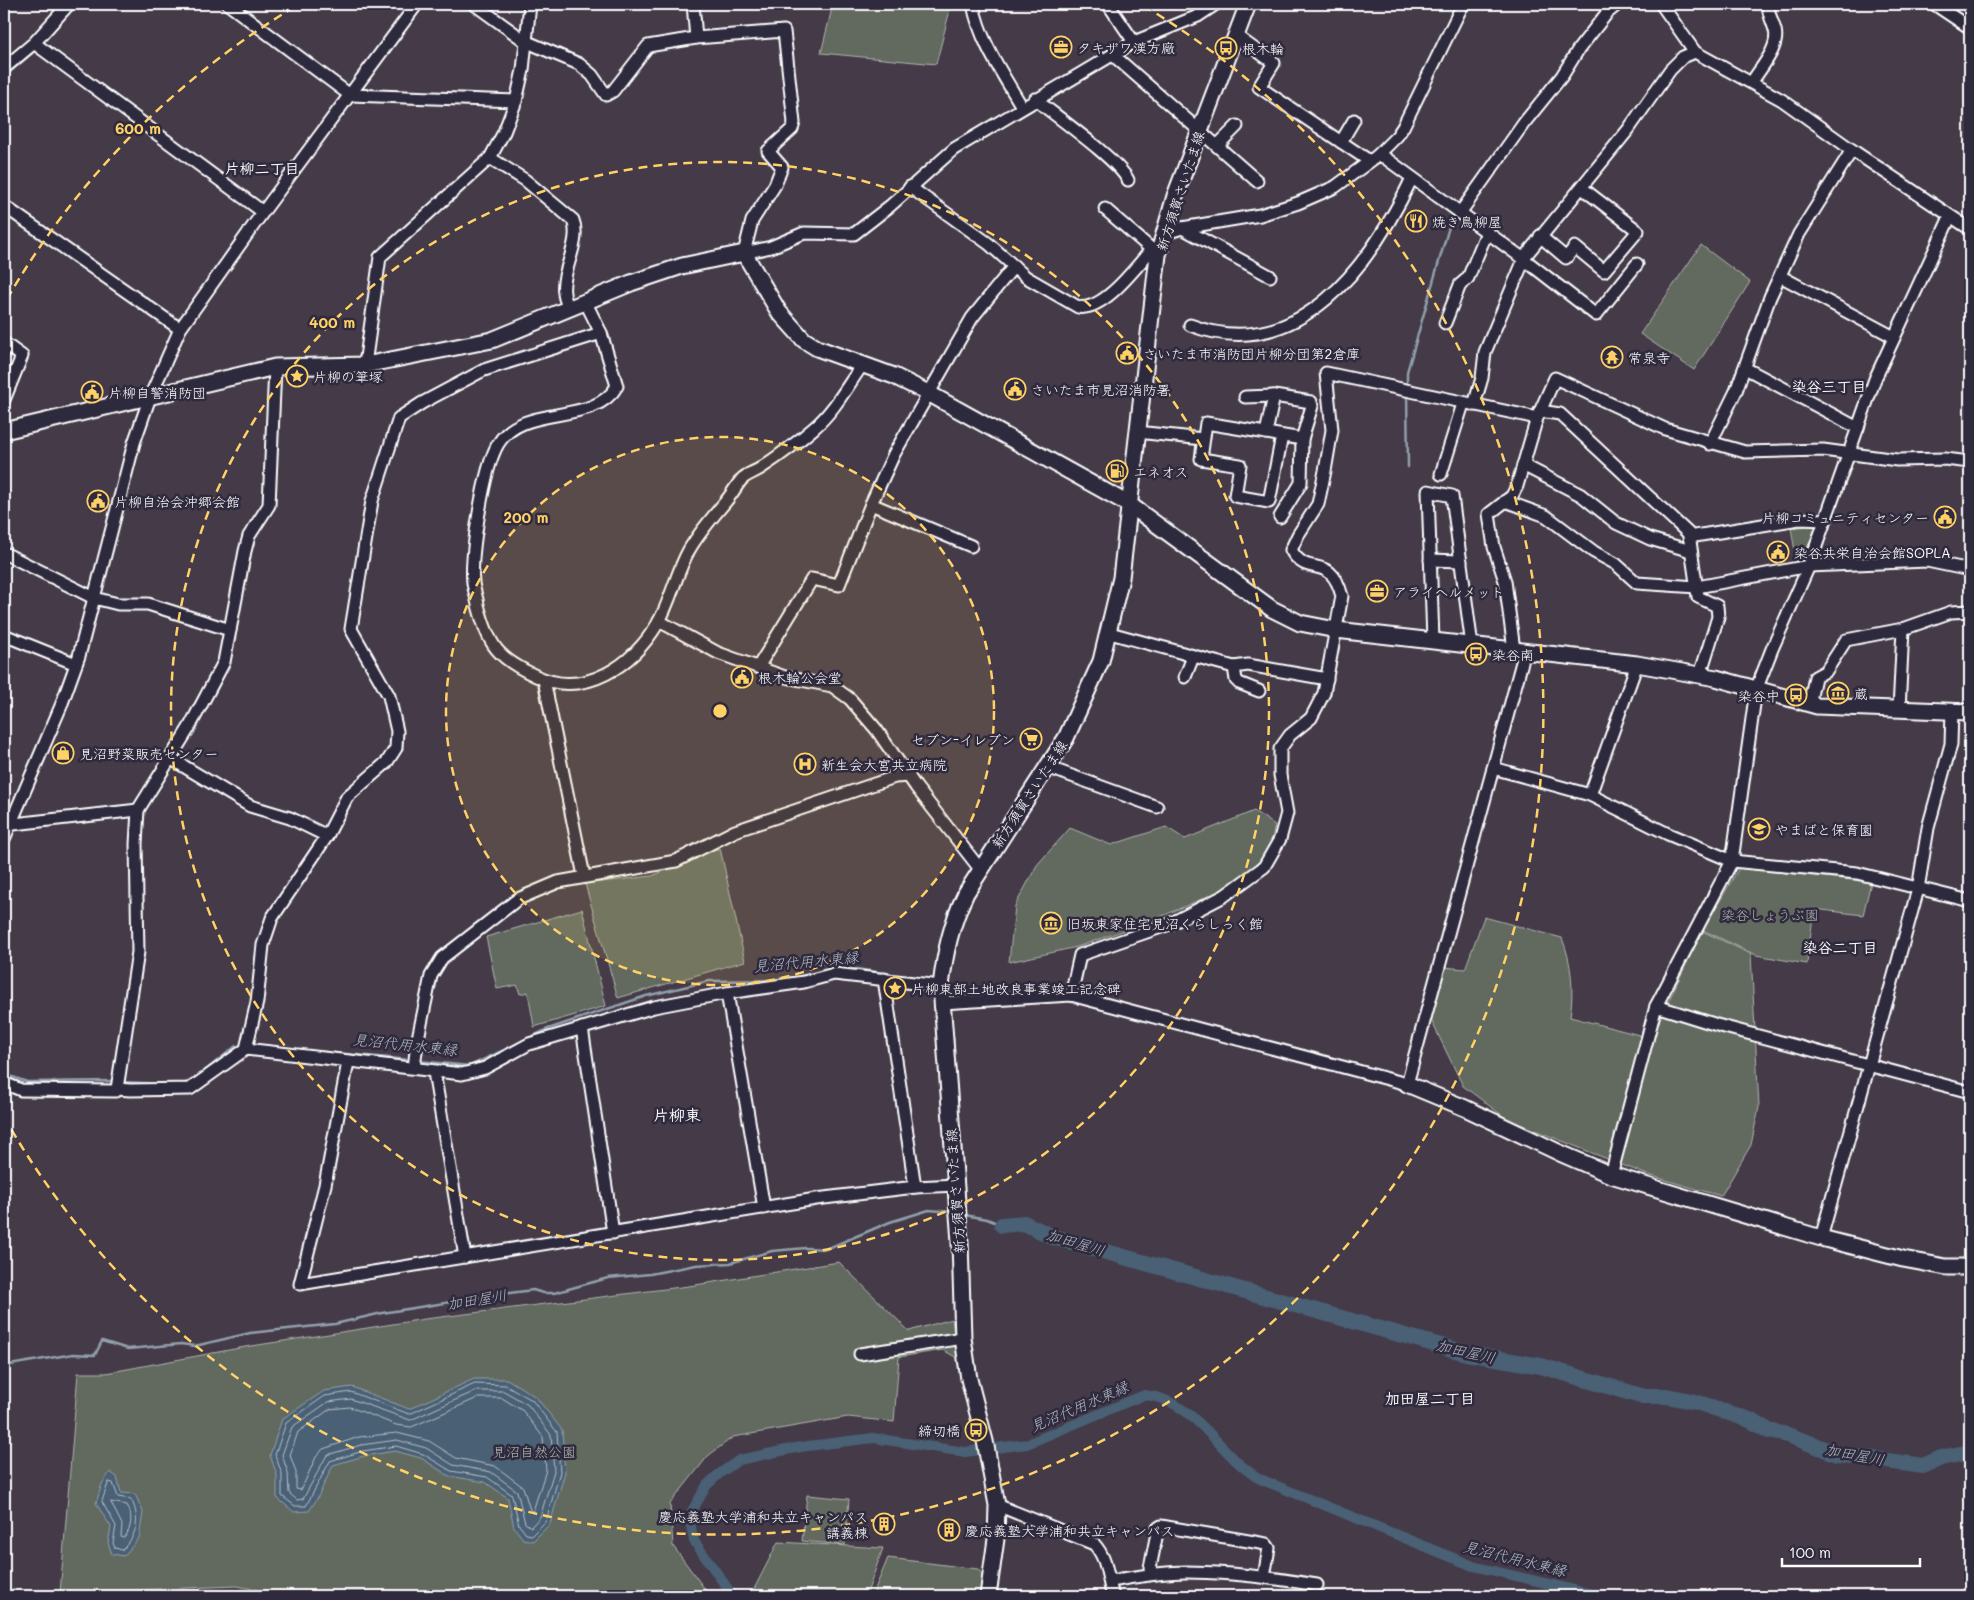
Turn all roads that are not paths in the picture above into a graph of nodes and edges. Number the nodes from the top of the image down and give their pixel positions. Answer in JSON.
{"nodes":[{"id":1,"x":69,"y":4,"type":"edge"},
{"id":2,"x":228,"y":4,"type":"edge"},
{"id":3,"x":417,"y":4,"type":"edge"},
{"id":4,"x":474,"y":4,"type":"edge"},
{"id":5,"x":530,"y":4,"type":"edge"},
{"id":6,"x":693,"y":4,"type":"edge"},
{"id":7,"x":973,"y":4,"type":"edge"},
{"id":8,"x":1108,"y":4,"type":"edge"},
{"id":9,"x":1216,"y":4,"type":"edge"},
{"id":10,"x":1248,"y":4,"type":"edge"},
{"id":11,"x":1463,"y":4,"type":"edge"},
{"id":12,"x":1618,"y":4,"type":"edge"},
{"id":13,"x":1661,"y":4,"type":"edge"},
{"id":14,"x":1768,"y":4,"type":"edge"},
{"id":15,"x":1934,"y":4,"type":"edge"},
{"id":16,"x":1970,"y":27,"type":"edge"},
{"id":17,"x":1236,"y":35,"type":"junction"},
{"id":18,"x":696,"y":38,"type":"junction"},
{"id":19,"x":525,"y":41,"type":"junction"},
{"id":20,"x":1134,"y":42,"type":"junction"},
{"id":21,"x":34,"y":43,"type":"junction"},
{"id":22,"x":1696,"y":52,"type":"junction"},
{"id":23,"x":1114,"y":55,"type":"junction"},
{"id":24,"x":4,"y":68,"type":"edge"},
{"id":25,"x":1752,"y":82,"type":"junction"},
{"id":26,"x":350,"y":95,"type":"junction"},
{"id":27,"x":1035,"y":99,"type":"junction"},
{"id":28,"x":516,"y":100,"type":"junction"},
{"id":29,"x":1022,"y":107,"type":"junction"},
{"id":30,"x":1354,"y":120,"type":"dead end"},
{"id":31,"x":1237,"y":126,"type":"dead end"},
{"id":32,"x":1200,"y":131,"type":"junction"},
{"id":33,"x":1341,"y":142,"type":"junction"},
{"id":34,"x":1217,"y":146,"type":"junction"},
{"id":35,"x":1852,"y":150,"type":"junction"},
{"id":36,"x":490,"y":158,"type":"junction"},
{"id":37,"x":1372,"y":158,"type":"junction"},
{"id":38,"x":1412,"y":178,"type":"junction"},
{"id":39,"x":1128,"y":180,"type":"dead end"},
{"id":40,"x":1257,"y":181,"type":"dead end"},
{"id":41,"x":910,"y":187,"type":"junction"},
{"id":42,"x":1582,"y":188,"type":"junction"},
{"id":43,"x":4,"y":206,"type":"edge"},
{"id":44,"x":1105,"y":209,"type":"dead end"},
{"id":45,"x":263,"y":212,"type":"junction"},
{"id":46,"x":1460,"y":213,"type":"junction"},
{"id":47,"x":1950,"y":217,"type":"junction"},
{"id":48,"x":1182,"y":228,"type":"junction"},
{"id":49,"x":1970,"y":229,"type":"edge"},
{"id":50,"x":1486,"y":232,"type":"junction"},
{"id":51,"x":1164,"y":234,"type":"junction"},
{"id":52,"x":1540,"y":236,"type":"junction"},
{"id":53,"x":1155,"y":252,"type":"junction"},
{"id":54,"x":744,"y":253,"type":"junction"},
{"id":55,"x":1525,"y":260,"type":"junction"},
{"id":56,"x":1637,"y":264,"type":"dead end"},
{"id":57,"x":1014,"y":266,"type":"junction"},
{"id":58,"x":1270,"y":276,"type":"dead end"},
{"id":59,"x":1780,"y":276,"type":"junction"},
{"id":60,"x":584,"y":302,"type":"junction"},
{"id":61,"x":569,"y":308,"type":"junction"},
{"id":62,"x":1444,"y":323,"type":"dead end"},
{"id":63,"x":1190,"y":325,"type":"dead end"},
{"id":64,"x":180,"y":330,"type":"junction"},
{"id":65,"x":601,"y":333,"type":"junction"},
{"id":66,"x":1894,"y":336,"type":"junction"},
{"id":67,"x":4,"y":343,"type":"edge"},
{"id":68,"x":863,"y":364,"type":"junction"},
{"id":69,"x":365,"y":365,"type":"junction"},
{"id":70,"x":275,"y":367,"type":"junction"},
{"id":71,"x":1745,"y":368,"type":"junction"},
{"id":72,"x":928,"y":393,"type":"junction"},
{"id":73,"x":1245,"y":396,"type":"dead end"},
{"id":74,"x":1274,"y":396,"type":"junction"},
{"id":75,"x":150,"y":397,"type":"junction"},
{"id":76,"x":4,"y":400,"type":"edge"},
{"id":77,"x":1468,"y":405,"type":"junction"},
{"id":78,"x":1538,"y":414,"type":"junction"},
{"id":79,"x":1858,"y":428,"type":"junction"},
{"id":80,"x":4,"y":431,"type":"edge"},
{"id":81,"x":1137,"y":432,"type":"junction"},
{"id":82,"x":1266,"y":433,"type":"junction"},
{"id":83,"x":1282,"y":436,"type":"junction"},
{"id":84,"x":1203,"y":439,"type":"junction"},
{"id":85,"x":1302,"y":439,"type":"junction"},
{"id":86,"x":1710,"y":444,"type":"junction"},
{"id":87,"x":1849,"y":453,"type":"junction"},
{"id":88,"x":1970,"y":462,"type":"edge"},
{"id":89,"x":1523,"y":465,"type":"junction"},
{"id":90,"x":1441,"y":474,"type":"dead end"},
{"id":91,"x":1505,"y":501,"type":"junction"},
{"id":92,"x":871,"y":504,"type":"junction"},
{"id":93,"x":1130,"y":505,"type":"junction"},
{"id":94,"x":1280,"y":517,"type":"dead end"},
{"id":95,"x":1826,"y":520,"type":"junction"},
{"id":96,"x":1689,"y":537,"type":"junction"},
{"id":97,"x":971,"y":546,"type":"dead end"},
{"id":98,"x":1691,"y":551,"type":"junction"},
{"id":99,"x":4,"y":553,"type":"edge"},
{"id":100,"x":1430,"y":560,"type":"junction"},
{"id":101,"x":1461,"y":561,"type":"junction"},
{"id":102,"x":1809,"y":566,"type":"junction"},
{"id":103,"x":1970,"y":570,"type":"edge"},
{"id":104,"x":1697,"y":587,"type":"junction"},
{"id":105,"x":94,"y":598,"type":"junction"},
{"id":106,"x":1970,"y":611,"type":"edge"},
{"id":107,"x":659,"y":621,"type":"junction"},
{"id":108,"x":1903,"y":629,"type":"junction"},
{"id":109,"x":230,"y":630,"type":"junction"},
{"id":110,"x":1336,"y":630,"type":"junction"},
{"id":111,"x":1110,"y":633,"type":"junction"},
{"id":112,"x":4,"y":635,"type":"edge"},
{"id":113,"x":1433,"y":641,"type":"junction"},
{"id":114,"x":1472,"y":646,"type":"junction"},
{"id":115,"x":1519,"y":651,"type":"junction"},
{"id":116,"x":1193,"y":657,"type":"junction"},
{"id":117,"x":76,"y":664,"type":"junction"},
{"id":118,"x":1637,"y":664,"type":"junction"},
{"id":119,"x":758,"y":667,"type":"junction"},
{"id":120,"x":1234,"y":668,"type":"junction"},
{"id":121,"x":1700,"y":675,"type":"junction"},
{"id":122,"x":1185,"y":677,"type":"dead end"},
{"id":123,"x":1327,"y":679,"type":"junction"},
{"id":124,"x":544,"y":680,"type":"junction"},
{"id":125,"x":1756,"y":690,"type":"junction"},
{"id":126,"x":1259,"y":691,"type":"dead end"},
{"id":127,"x":1809,"y":705,"type":"junction"},
{"id":128,"x":1899,"y":710,"type":"junction"},
{"id":129,"x":1952,"y":711,"type":"junction"},
{"id":130,"x":1970,"y":712,"type":"edge"},
{"id":131,"x":170,"y":758,"type":"junction"},
{"id":132,"x":1047,"y":767,"type":"junction"},
{"id":133,"x":1493,"y":768,"type":"junction"},
{"id":134,"x":909,"y":776,"type":"junction"},
{"id":135,"x":1590,"y":795,"type":"junction"},
{"id":136,"x":1157,"y":807,"type":"dead end"},
{"id":137,"x":138,"y":810,"type":"junction"},
{"id":138,"x":7,"y":825,"type":"edge"},
{"id":139,"x":327,"y":836,"type":"junction"},
{"id":140,"x":4,"y":839,"type":"edge"},
{"id":141,"x":1732,"y":861,"type":"junction"},
{"id":142,"x":980,"y":869,"type":"junction"},
{"id":143,"x":584,"y":876,"type":"junction"},
{"id":144,"x":1918,"y":889,"type":"junction"},
{"id":145,"x":1970,"y":901,"type":"edge"},
{"id":146,"x":884,"y":979,"type":"junction"},
{"id":147,"x":941,"y":986,"type":"junction"},
{"id":148,"x":727,"y":993,"type":"junction"},
{"id":149,"x":1071,"y":995,"type":"junction"},
{"id":150,"x":942,"y":1003,"type":"junction"},
{"id":151,"x":1656,"y":1006,"type":"junction"},
{"id":152,"x":582,"y":1028,"type":"junction"},
{"id":153,"x":246,"y":1049,"type":"junction"},
{"id":154,"x":348,"y":1062,"type":"junction"},
{"id":155,"x":1868,"y":1064,"type":"junction"},
{"id":156,"x":414,"y":1068,"type":"junction"},
{"id":157,"x":434,"y":1072,"type":"junction"},
{"id":158,"x":4,"y":1083,"type":"edge"},
{"id":159,"x":1407,"y":1084,"type":"junction"},
{"id":160,"x":116,"y":1091,"type":"dead end"},
{"id":161,"x":1970,"y":1092,"type":"edge"},
{"id":162,"x":1611,"y":1175,"type":"junction"},
{"id":163,"x":956,"y":1185,"type":"junction"},
{"id":164,"x":915,"y":1187,"type":"junction"},
{"id":165,"x":764,"y":1208,"type":"junction"},
{"id":166,"x":614,"y":1233,"type":"junction"},
{"id":167,"x":1822,"y":1238,"type":"junction"},
{"id":168,"x":465,"y":1257,"type":"junction"},
{"id":169,"x":1970,"y":1267,"type":"edge"},
{"id":170,"x":964,"y":1338,"type":"junction"},
{"id":171,"x":860,"y":1354,"type":"dead end"},
{"id":172,"x":996,"y":1505,"type":"junction"},
{"id":173,"x":1153,"y":1574,"type":"junction"},
{"id":174,"x":1264,"y":1577,"type":"junction"},
{"id":175,"x":1110,"y":1581,"type":"junction"},
{"id":176,"x":1317,"y":1584,"type":"dead end"},
{"id":177,"x":988,"y":1596,"type":"edge"},
{"id":178,"x":1113,"y":1596,"type":"edge"}],
"edges":[{"from":1,"to":21,"type":"street"},
{"from":2,"to":26,"type":"street"},
{"from":3,"to":26,"type":"street"},
{"from":4,"to":19,"type":"street"},
{"from":5,"to":19,"type":"street"},
{"from":6,"to":18,"type":"street"},
{"from":7,"to":29,"type":"street"},
{"from":8,"to":20,"type":"street"},
{"from":9,"to":20,"type":"street"},
{"from":10,"to":17,"type":"street","name":"新方須賀さいたま線"},
{"from":11,"to":37,"type":"street"},
{"from":12,"to":46,"type":"street"},
{"from":13,"to":22,"type":"street"},
{"from":14,"to":25,"type":"street"},
{"from":15,"to":16,"type":"street"},
{"from":17,"to":32,"type":"street","name":"新方須賀さいたま線"},
{"from":17,"to":33,"type":"street"},
{"from":18,"to":19,"type":"street"},
{"from":18,"to":54,"type":"street"},
{"from":19,"to":28,"type":"street"},
{"from":20,"to":23,"type":"street"},
{"from":21,"to":24,"type":"street"},
{"from":21,"to":45,"type":"street"},
{"from":22,"to":25,"type":"street"},
{"from":22,"to":42,"type":"street"},
{"from":23,"to":27,"type":"street"},
{"from":23,"to":32,"type":"street"},
{"from":25,"to":35,"type":"street"},
{"from":26,"to":28,"type":"street"},
{"from":26,"to":45,"type":"street"},
{"from":27,"to":29,"type":"street"},
{"from":27,"to":39,"type":"street"},
{"from":28,"to":36,"type":"street"},
{"from":29,"to":41,"type":"street"},
{"from":30,"to":33,"type":"street"},
{"from":31,"to":34,"type":"street"},
{"from":32,"to":34,"type":"street"},
{"from":32,"to":51,"type":"street","name":"新方須賀さいたま線"},
{"from":33,"to":37,"type":"street"},
{"from":34,"to":40,"type":"street"},
{"from":35,"to":47,"type":"street"},
{"from":35,"to":59,"type":"street"},
{"from":36,"to":61,"type":"street"},
{"from":36,"to":69,"type":"street"},
{"from":37,"to":38,"type":"street"},
{"from":37,"to":48,"type":"street"},
{"from":38,"to":46,"type":"street"},
{"from":38,"to":63,"type":"street"},
{"from":41,"to":54,"type":"street"},
{"from":41,"to":57,"type":"street"},
{"from":42,"to":52,"type":"street"},
{"from":42,"to":52,"type":"street"},
{"from":43,"to":64,"type":"street"},
{"from":44,"to":53,"type":"street"},
{"from":45,"to":64,"type":"street"},
{"from":46,"to":50,"type":"street"},
{"from":47,"to":49,"type":"street"},
{"from":47,"to":66,"type":"street"},
{"from":48,"to":51,"type":"street"},
{"from":48,"to":58,"type":"street"},
{"from":50,"to":55,"type":"street"},
{"from":50,"to":62,"type":"street"},
{"from":51,"to":53,"type":"street","name":"新方須賀さいたま線"},
{"from":52,"to":55,"type":"street"},
{"from":53,"to":57,"type":"street"},
{"from":53,"to":81,"type":"street","name":"新方須賀さいたま線"},
{"from":54,"to":60,"type":"street"},
{"from":54,"to":68,"type":"street"},
{"from":55,"to":56,"type":"street"},
{"from":55,"to":77,"type":"street"},
{"from":57,"to":72,"type":"street"},
{"from":59,"to":66,"type":"street"},
{"from":59,"to":71,"type":"street"},
{"from":60,"to":61,"type":"street"},
{"from":60,"to":65,"type":"street"},
{"from":61,"to":69,"type":"street"},
{"from":64,"to":75,"type":"street"},
{"from":65,"to":124,"type":"street"},
{"from":65,"to":139,"type":"street"},
{"from":66,"to":79,"type":"street"},
{"from":67,"to":76,"type":"street"},
{"from":68,"to":72,"type":"street"},
{"from":68,"to":107,"type":"street"},
{"from":69,"to":70,"type":"street"},
{"from":70,"to":75,"type":"street"},
{"from":70,"to":109,"type":"street"},
{"from":71,"to":79,"type":"street"},
{"from":71,"to":86,"type":"street"},
{"from":72,"to":92,"type":"street"},
{"from":72,"to":93,"type":"street"},
{"from":73,"to":74,"type":"street"},
{"from":74,"to":82,"type":"street"},
{"from":74,"to":85,"type":"street"},
{"from":75,"to":80,"type":"street"},
{"from":75,"to":105,"type":"street"},
{"from":77,"to":78,"type":"street"},
{"from":77,"to":90,"type":"street"},
{"from":77,"to":110,"type":"street"},
{"from":78,"to":86,"type":"street"},
{"from":78,"to":89,"type":"street"},
{"from":78,"to":96,"type":"street"},
{"from":79,"to":87,"type":"street"},
{"from":81,"to":84,"type":"street"},
{"from":81,"to":93,"type":"street","name":"新方須賀さいたま線"},
{"from":82,"to":83,"type":"street"},
{"from":82,"to":84,"type":"street"},
{"from":83,"to":84,"type":"street"},
{"from":83,"to":85,"type":"street"},
{"from":85,"to":94,"type":"street"},
{"from":86,"to":87,"type":"street"},
{"from":87,"to":88,"type":"street"},
{"from":87,"to":95,"type":"street"},
{"from":89,"to":91,"type":"street"},
{"from":89,"to":98,"type":"street"},
{"from":91,"to":104,"type":"street"},
{"from":91,"to":115,"type":"street"},
{"from":92,"to":97,"type":"street"},
{"from":92,"to":119,"type":"street"},
{"from":93,"to":110,"type":"street"},
{"from":93,"to":111,"type":"street","name":"新方須賀さいたま線"},
{"from":95,"to":96,"type":"street"},
{"from":95,"to":102,"type":"street"},
{"from":96,"to":98,"type":"street"},
{"from":98,"to":104,"type":"street"},
{"from":99,"to":105,"type":"street"},
{"from":100,"to":101,"type":"street"},
{"from":100,"to":101,"type":"street"},
{"from":100,"to":113,"type":"street"},
{"from":101,"to":114,"type":"street"},
{"from":102,"to":103,"type":"street"},
{"from":102,"to":104,"type":"street"},
{"from":102,"to":125,"type":"street"},
{"from":104,"to":121,"type":"street"},
{"from":105,"to":109,"type":"street"},
{"from":105,"to":117,"type":"street"},
{"from":106,"to":108,"type":"street"},
{"from":107,"to":119,"type":"street"},
{"from":107,"to":124,"type":"street"},
{"from":108,"to":127,"type":"street"},
{"from":108,"to":128,"type":"street"},
{"from":109,"to":131,"type":"street"},
{"from":110,"to":113,"type":"street"},
{"from":110,"to":123,"type":"street"},
{"from":111,"to":116,"type":"street"},
{"from":111,"to":132,"type":"street","name":"新方須賀さいたま線"},
{"from":112,"to":117,"type":"street"},
{"from":113,"to":114,"type":"street"},
{"from":114,"to":115,"type":"street"},
{"from":115,"to":118,"type":"street"},
{"from":115,"to":133,"type":"street"},
{"from":116,"to":120,"type":"street"},
{"from":116,"to":122,"type":"street"},
{"from":117,"to":138,"type":"street"},
{"from":118,"to":121,"type":"street"},
{"from":118,"to":135,"type":"street"},
{"from":119,"to":134,"type":"street"},
{"from":120,"to":123,"type":"street"},
{"from":120,"to":126,"type":"street"},
{"from":121,"to":125,"type":"street"},
{"from":123,"to":149,"type":"street"},
{"from":124,"to":143,"type":"street"},
{"from":125,"to":127,"type":"street"},
{"from":125,"to":141,"type":"street"},
{"from":127,"to":128,"type":"street"},
{"from":128,"to":129,"type":"street"},
{"from":129,"to":130,"type":"street"},
{"from":129,"to":144,"type":"street"},
{"from":131,"to":137,"type":"street"},
{"from":131,"to":139,"type":"street"},
{"from":132,"to":136,"type":"street"},
{"from":132,"to":142,"type":"street","name":"新方須賀さいたま線"},
{"from":133,"to":135,"type":"street"},
{"from":133,"to":159,"type":"street"},
{"from":134,"to":142,"type":"street"},
{"from":134,"to":143,"type":"street"},
{"from":135,"to":141,"type":"street"},
{"from":137,"to":138,"type":"street"},
{"from":137,"to":153,"type":"street"},
{"from":138,"to":140,"type":"street"},
{"from":139,"to":153,"type":"street"},
{"from":141,"to":144,"type":"street"},
{"from":141,"to":151,"type":"street"},
{"from":142,"to":147,"type":"street","name":"新方須賀さいたま線"},
{"from":143,"to":156,"type":"street"},
{"from":144,"to":145,"type":"street"},
{"from":144,"to":155,"type":"street"},
{"from":146,"to":147,"type":"street"},
{"from":146,"to":148,"type":"street"},
{"from":146,"to":164,"type":"street"},
{"from":147,"to":150,"type":"street","name":"新方須賀さいたま線"},
{"from":148,"to":152,"type":"street"},
{"from":148,"to":165,"type":"street"},
{"from":149,"to":150,"type":"street"},
{"from":149,"to":159,"type":"street"},
{"from":150,"to":163,"type":"street","name":"新方須賀さいたま線"},
{"from":151,"to":155,"type":"street"},
{"from":151,"to":162,"type":"street"},
{"from":152,"to":157,"type":"street"},
{"from":152,"to":166,"type":"street"},
{"from":153,"to":154,"type":"street"},
{"from":154,"to":156,"type":"street"},
{"from":154,"to":168,"type":"street"},
{"from":155,"to":161,"type":"street"},
{"from":155,"to":167,"type":"street"},
{"from":156,"to":157,"type":"street"},
{"from":157,"to":168,"type":"street"},
{"from":158,"to":160,"type":"street"},
{"from":159,"to":162,"type":"street"},
{"from":162,"to":167,"type":"street"},
{"from":163,"to":164,"type":"street"},
{"from":163,"to":170,"type":"street","name":"新方須賀さいたま線"},
{"from":164,"to":165,"type":"street"},
{"from":165,"to":166,"type":"street"},
{"from":166,"to":168,"type":"street"},
{"from":167,"to":169,"type":"street"},
{"from":170,"to":171,"type":"street"},
{"from":170,"to":172,"type":"street","name":"新方須賀さいたま線"},
{"from":172,"to":175,"type":"street"},
{"from":172,"to":177,"type":"street","name":"新方須賀さいたま線"},
{"from":173,"to":174,"type":"street"},
{"from":173,"to":174,"type":"street"},
{"from":173,"to":175,"type":"street"},
{"from":174,"to":176,"type":"street"},
{"from":175,"to":178,"type":"street"}]}
